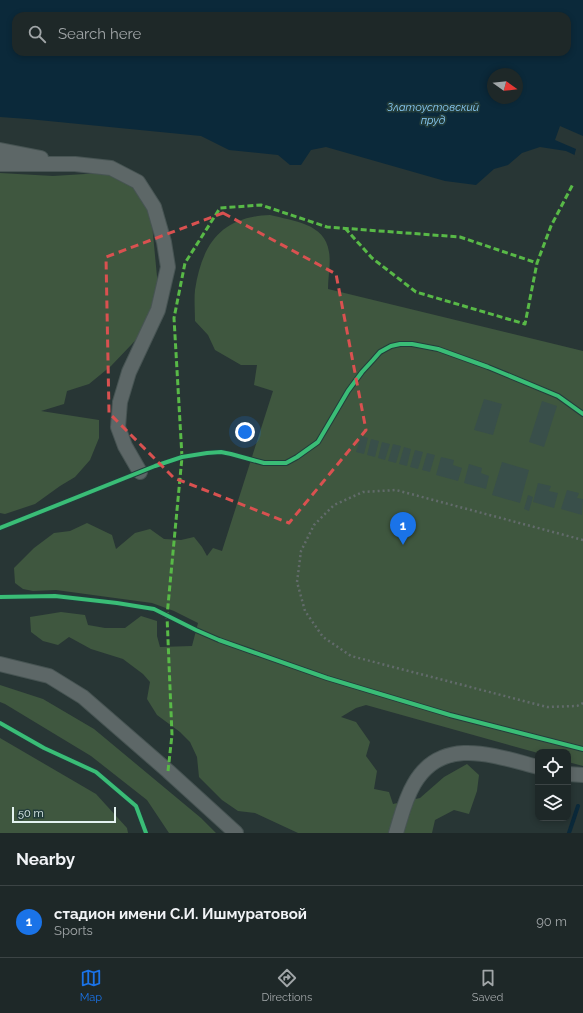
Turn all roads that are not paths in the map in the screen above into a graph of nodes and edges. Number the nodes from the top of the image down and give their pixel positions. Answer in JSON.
{"nodes":[{"id":1,"x":0,"y":150,"type":"edge"},
{"id":2,"x":0,"y":164,"type":"edge"},
{"id":3,"x":75,"y":164,"type":"junction"},
{"id":4,"x":140,"y":472,"type":"dead end"},
{"id":5,"x":0,"y":664,"type":"edge"},
{"id":6,"x":535,"y":766,"type":"edge"},
{"id":7,"x":571,"y":774,"type":"edge"},
{"id":8,"x":583,"y":775,"type":"edge"},
{"id":9,"x":236,"y":833,"type":"edge"},
{"id":10,"x":396,"y":833,"type":"edge"}],
"edges":[{"from":1,"to":3,"type":"street"},
{"from":2,"to":3,"type":"street"},
{"from":3,"to":4,"type":"street"},
{"from":5,"to":9,"type":"street"},
{"from":6,"to":10,"type":"street"},
{"from":7,"to":8,"type":"street"}]}
